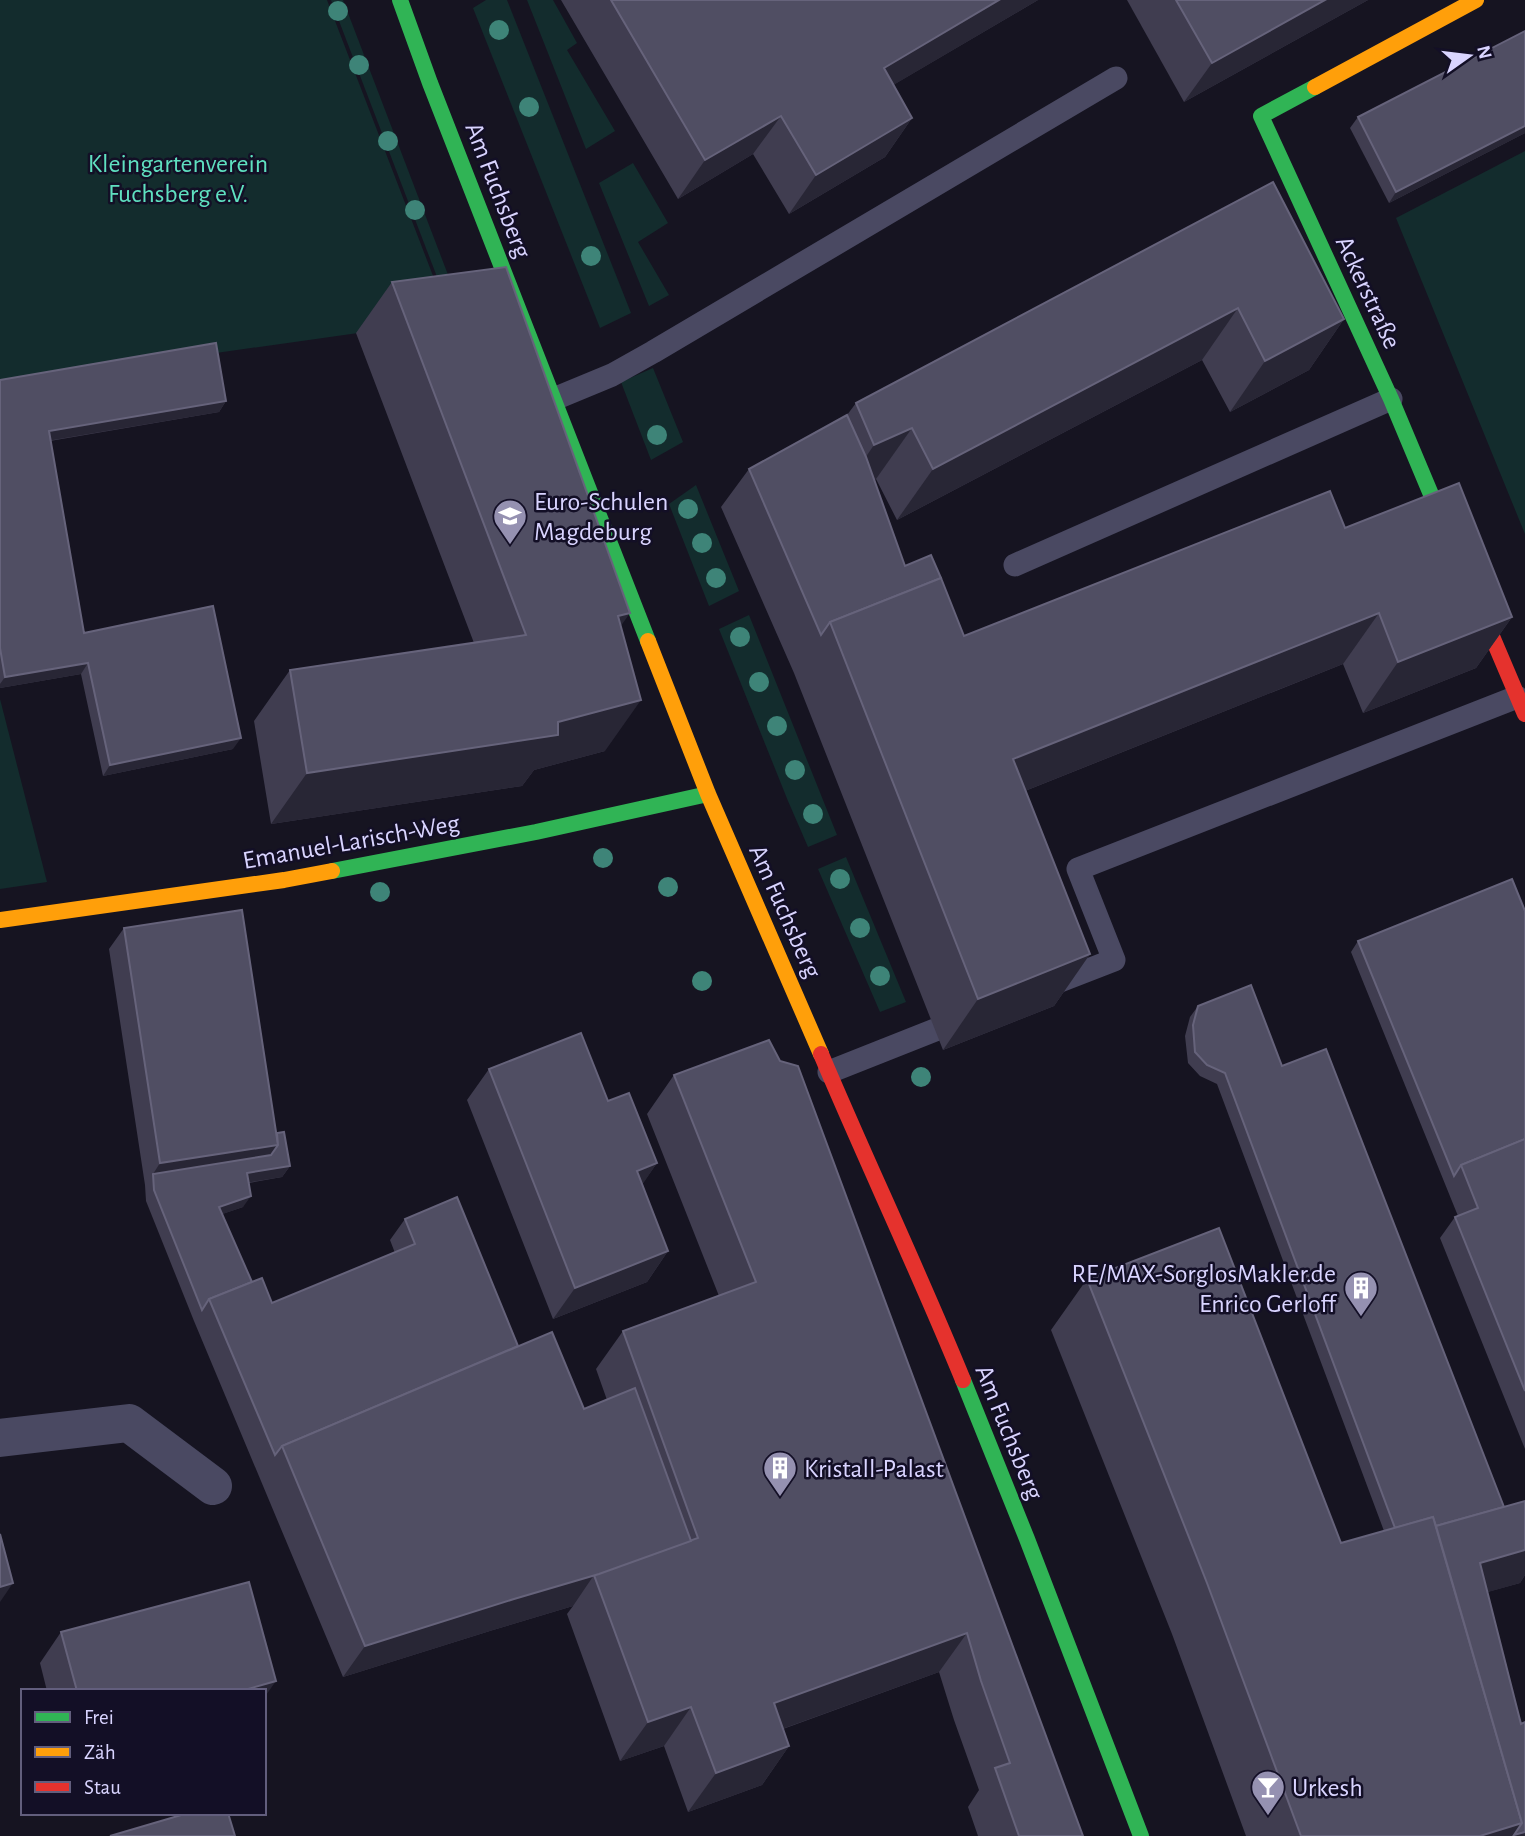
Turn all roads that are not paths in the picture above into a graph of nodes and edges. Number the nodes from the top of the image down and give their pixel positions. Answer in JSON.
{"nodes":[{"id":1,"x":400,"y":0,"type":"edge"},
{"id":2,"x":1476,"y":0,"type":"edge"},
{"id":3,"x":1116,"y":78,"type":"dead end"},
{"id":4,"x":554,"y":399,"type":"junction"},
{"id":5,"x":1391,"y":400,"type":"junction"},
{"id":6,"x":1459,"y":560,"type":"edge"},
{"id":7,"x":1015,"y":565,"type":"dead end"},
{"id":8,"x":1470,"y":585,"type":"edge"},
{"id":9,"x":1521,"y":706,"type":"edge"},
{"id":10,"x":708,"y":794,"type":"junction"},
{"id":11,"x":0,"y":920,"type":"edge"},
{"id":12,"x":1047,"y":986,"type":"edge"},
{"id":13,"x":935,"y":1030,"type":"dead end"},
{"id":14,"x":829,"y":1072,"type":"junction"},
{"id":15,"x":0,"y":1438,"type":"edge"},
{"id":16,"x":213,"y":1486,"type":"dead end"},
{"id":17,"x":1141,"y":1836,"type":"edge"}],
"edges":[{"from":1,"to":4,"type":"main road","name":"Am Fuchsberg"},
{"from":2,"to":5,"type":"main road","name":"Ackerstraße"},
{"from":3,"to":4,"type":"lane"},
{"from":4,"to":10,"type":"main road","name":"Am Fuchsberg"},
{"from":5,"to":6,"type":"main road","name":"Ackerstraße"},
{"from":5,"to":7,"type":"lane"},
{"from":8,"to":9,"type":"main road"},
{"from":9,"to":12,"type":"lane"},
{"from":10,"to":11,"type":"main road","name":"Emanuel-Larisch-Weg"},
{"from":10,"to":14,"type":"main road","name":"Am Fuchsberg"},
{"from":13,"to":14,"type":"lane"},
{"from":14,"to":17,"type":"main road","name":"Am Fuchsberg"},
{"from":15,"to":16,"type":"street"}]}
